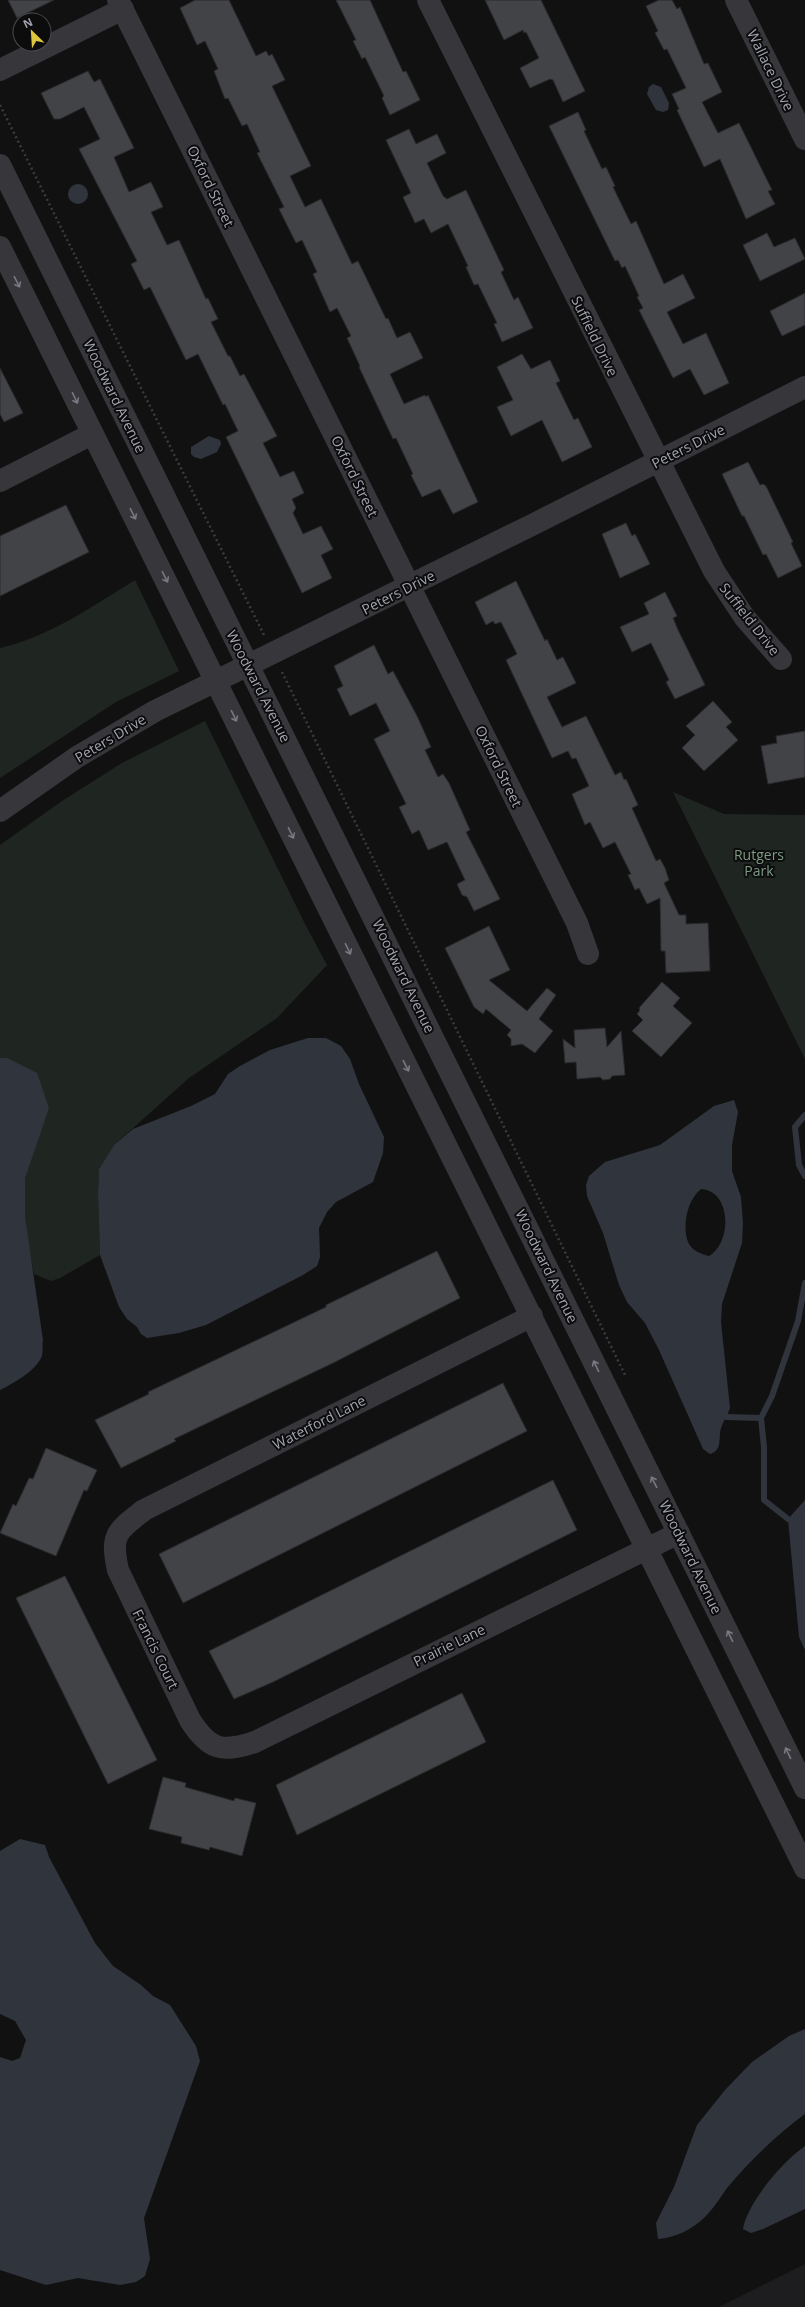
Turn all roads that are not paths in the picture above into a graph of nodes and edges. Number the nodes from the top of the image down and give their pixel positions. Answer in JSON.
{"nodes":[{"id":1,"x":428,"y":0,"type":"edge"},
{"id":2,"x":736,"y":0,"type":"edge"},
{"id":3,"x":121,"y":5,"type":"edge"},
{"id":4,"x":0,"y":70,"type":"edge"},
{"id":5,"x":805,"y":140,"type":"edge"},
{"id":6,"x":0,"y":165,"type":"edge"},
{"id":7,"x":0,"y":247,"type":"edge"},
{"id":8,"x":805,"y":387,"type":"edge"},
{"id":9,"x":92,"y":434,"type":"junction"},
{"id":10,"x":657,"y":461,"type":"junction"},
{"id":11,"x":0,"y":481,"type":"edge"},
{"id":12,"x":410,"y":586,"type":"junction"},
{"id":13,"x":781,"y":659,"type":"dead end"},
{"id":14,"x":249,"y":665,"type":"junction"},
{"id":15,"x":218,"y":680,"type":"junction"},
{"id":16,"x":0,"y":811,"type":"edge"},
{"id":17,"x":588,"y":954,"type":"dead end"},
{"id":18,"x":532,"y":1316,"type":"junction"},
{"id":19,"x":679,"y":1533,"type":"junction"},
{"id":20,"x":115,"y":1540,"type":"joint"},
{"id":21,"x":648,"y":1549,"type":"junction"},
{"id":22,"x":216,"y":1747,"type":"joint"},
{"id":23,"x":805,"y":1788,"type":"edge"},
{"id":24,"x":805,"y":1868,"type":"edge"}],
"edges":[{"from":1,"to":10,"type":"street","name":"Suffield Drive"},
{"from":2,"to":5,"type":"street","name":"Wallace Drive"},
{"from":3,"to":4,"type":"street"},
{"from":3,"to":12,"type":"street","name":"Oxford Street"},
{"from":6,"to":14,"type":"street","name":"Woodward Avenue"},
{"from":7,"to":9,"type":"street","one_way":true},
{"from":8,"to":10,"type":"street","name":"Peters Drive"},
{"from":9,"to":11,"type":"street"},
{"from":9,"to":15,"type":"street","one_way":true},
{"from":10,"to":12,"type":"street","name":"Peters Drive"},
{"from":10,"to":13,"type":"street","name":"Suffield Drive"},
{"from":12,"to":14,"type":"street","name":"Peters Drive"},
{"from":12,"to":17,"type":"street","name":"Oxford Street"},
{"from":14,"to":15,"type":"street","name":"Peters Drive"},
{"from":19,"to":14,"type":"street","name":"Woodward Avenue","one_way":true},
{"from":15,"to":16,"type":"street","name":"Peters Drive"},
{"from":15,"to":18,"type":"street","one_way":true},
{"from":18,"to":20,"type":"street","name":"Waterford Lane"},
{"from":18,"to":21,"type":"street"},
{"from":19,"to":21,"type":"street","name":"Prairie Lane"},
{"from":23,"to":19,"type":"street","name":"Woodward Avenue","one_way":true},
{"from":20,"to":22,"type":"street","name":"Francis Court"},
{"from":21,"to":22,"type":"street","name":"Prairie Lane"},
{"from":21,"to":24,"type":"street"}]}
